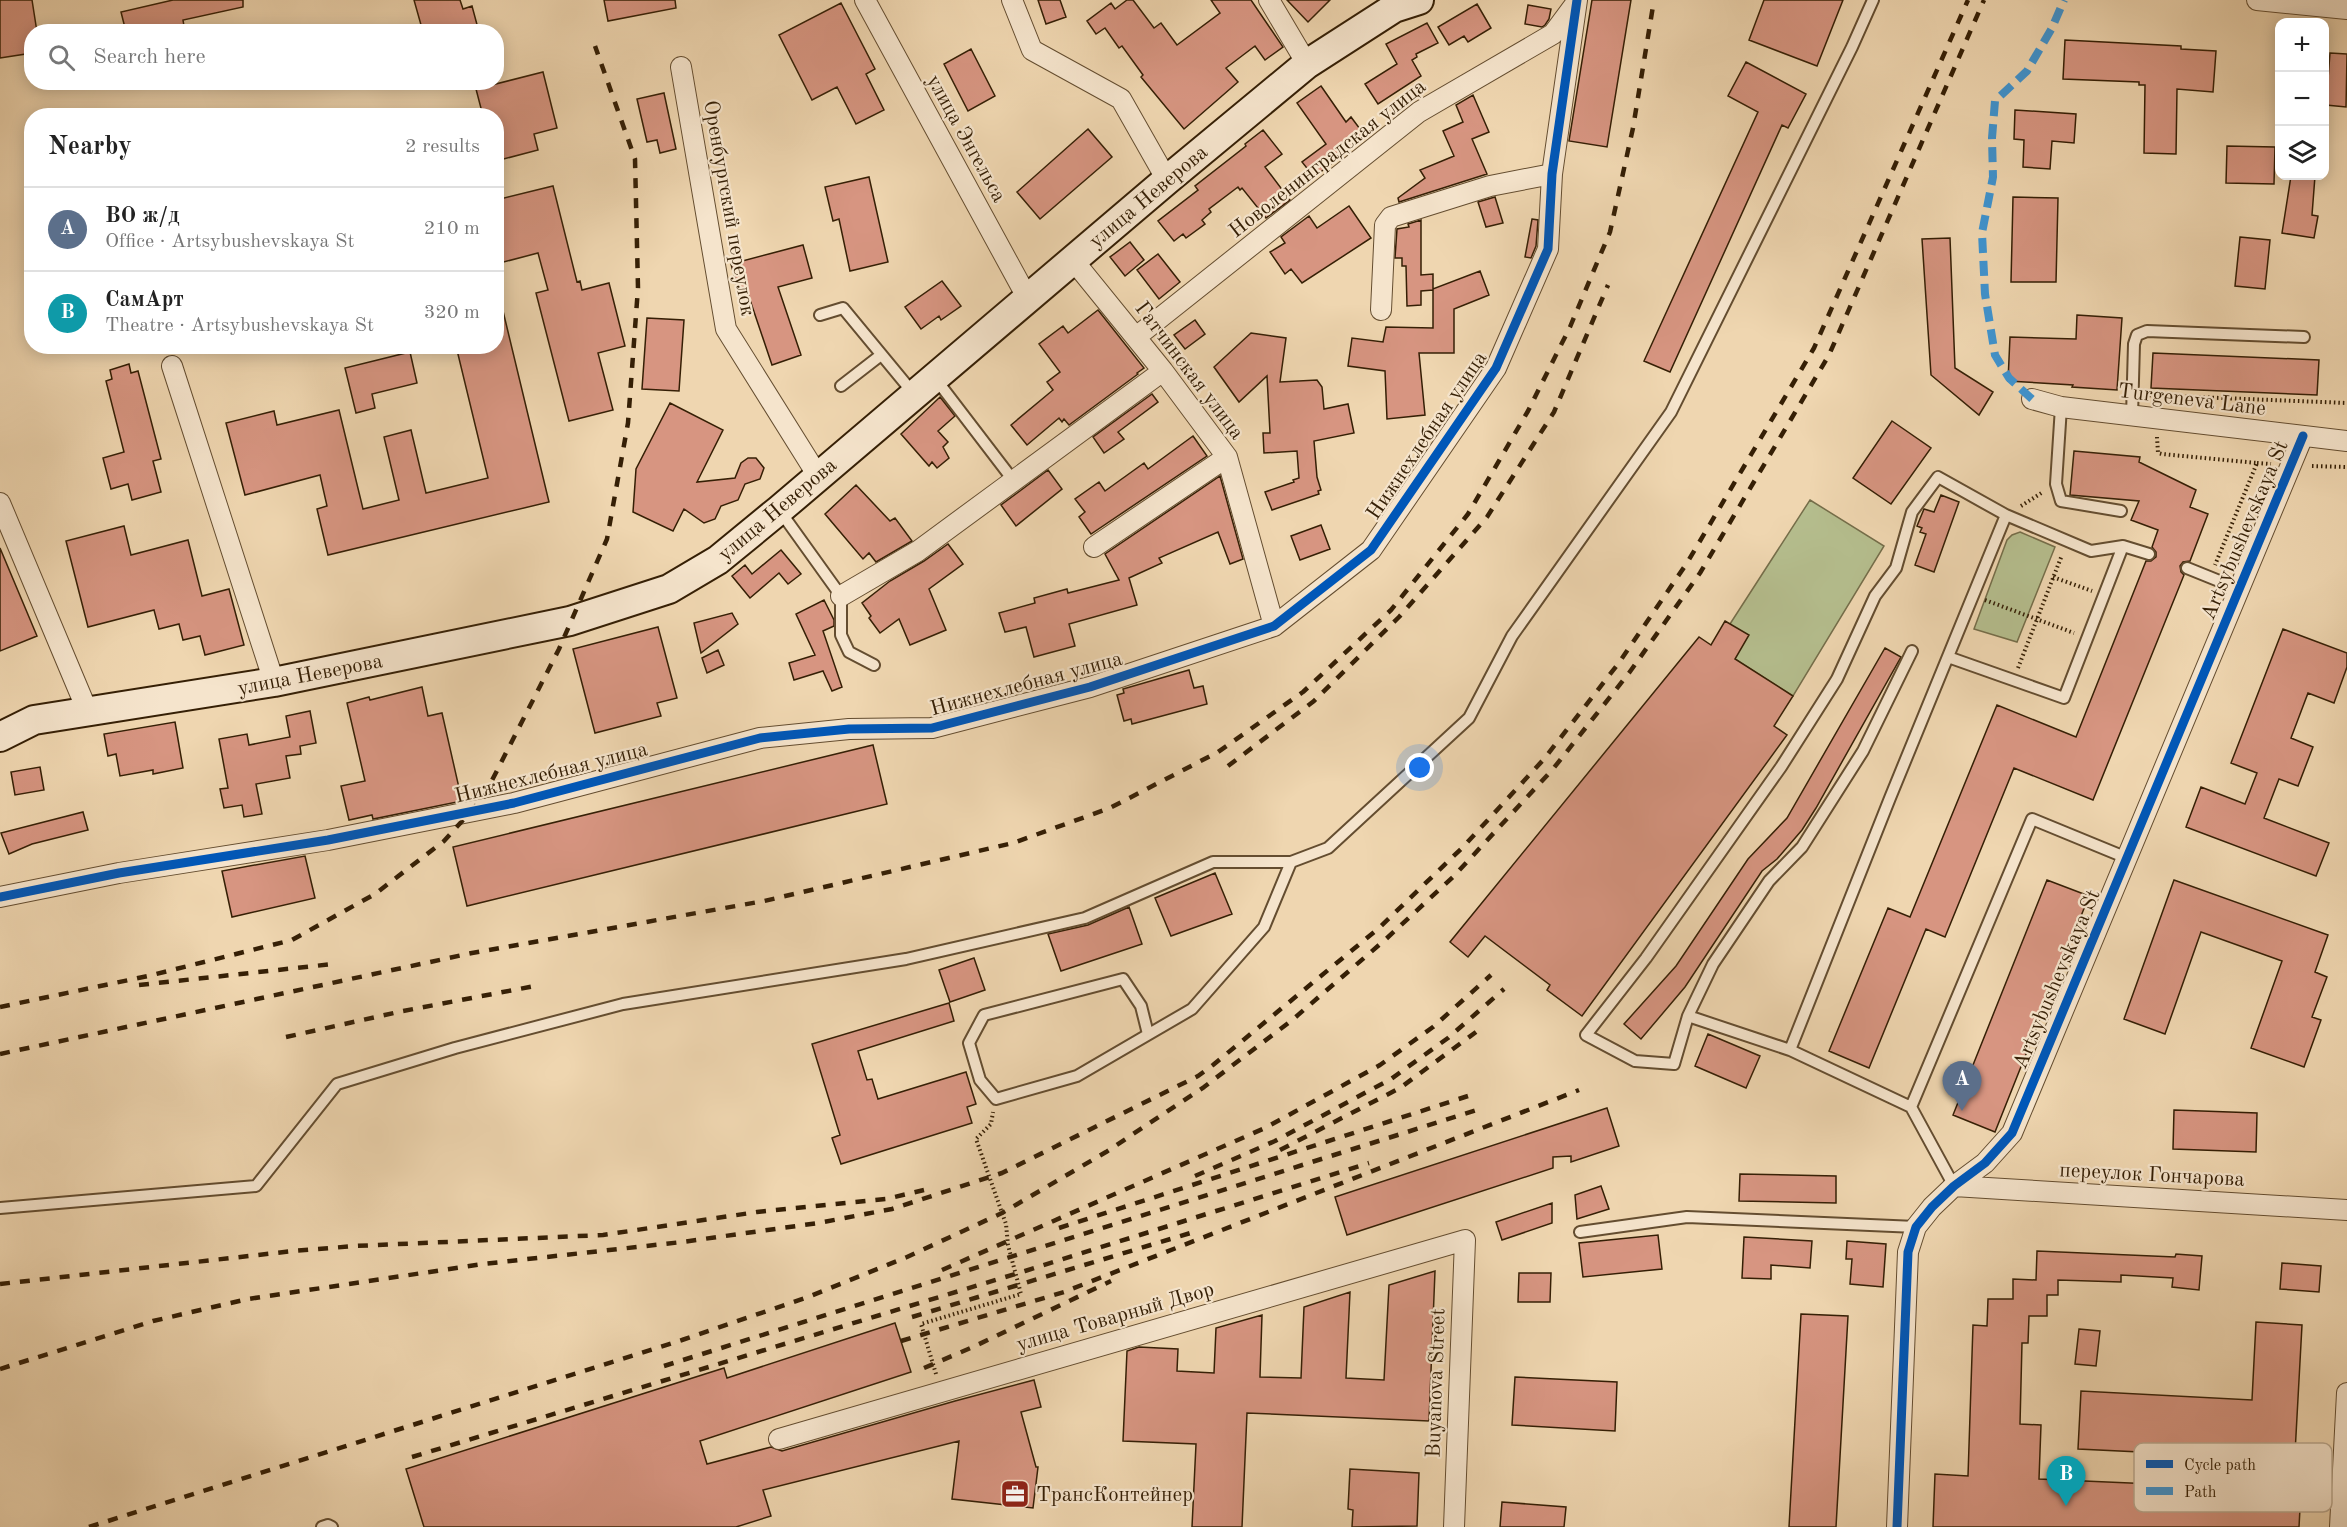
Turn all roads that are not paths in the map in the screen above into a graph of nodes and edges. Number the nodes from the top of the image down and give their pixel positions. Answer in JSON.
{"nodes":[{"id":1,"x":865,"y":0,"type":"edge"},
{"id":2,"x":1012,"y":0,"type":"edge"},
{"id":3,"x":1269,"y":0,"type":"edge"},
{"id":4,"x":1419,"y":0,"type":"edge"},
{"id":5,"x":1873,"y":0,"type":"edge"},
{"id":6,"x":2257,"y":0,"type":"edge"},
{"id":7,"x":1577,"y":1,"type":"edge"},
{"id":8,"x":2347,"y":9,"type":"edge"},
{"id":9,"x":1307,"y":64,"type":"junction"},
{"id":10,"x":681,"y":67,"type":"dead end"},
{"id":11,"x":1552,"y":174,"type":"junction"},
{"id":12,"x":1167,"y":180,"type":"junction"},
{"id":13,"x":1073,"y":260,"type":"junction"},
{"id":14,"x":1028,"y":299,"type":"junction"},
{"id":15,"x":1381,"y":310,"type":"dead end"},
{"id":16,"x":820,"y":315,"type":"dead end"},
{"id":17,"x":1136,"y":337,"type":"junction"},
{"id":18,"x":2304,"y":337,"type":"dead end"},
{"id":19,"x":881,"y":354,"type":"junction"},
{"id":20,"x":172,"y":366,"type":"dead end"},
{"id":21,"x":1163,"y":371,"type":"junction"},
{"id":22,"x":924,"y":386,"type":"junction"},
{"id":23,"x":841,"y":387,"type":"dead end"},
{"id":24,"x":2032,"y":399,"type":"dead end"},
{"id":25,"x":2061,"y":407,"type":"junction"},
{"id":26,"x":2132,"y":416,"type":"junction"},
{"id":27,"x":2303,"y":436,"type":"junction"},
{"id":28,"x":2347,"y":441,"type":"edge"},
{"id":29,"x":1227,"y":457,"type":"junction"},
{"id":30,"x":818,"y":476,"type":"junction"},
{"id":31,"x":1013,"y":480,"type":"junction"},
{"id":32,"x":0,"y":503,"type":"edge"},
{"id":33,"x":779,"y":510,"type":"junction"},
{"id":34,"x":2121,"y":511,"type":"dead end"},
{"id":35,"x":2006,"y":515,"type":"junction"},
{"id":36,"x":2123,"y":546,"type":"junction"},
{"id":37,"x":1094,"y":547,"type":"dead end"},
{"id":38,"x":2149,"y":555,"type":"dead end"},
{"id":39,"x":2187,"y":568,"type":"dead end"},
{"id":40,"x":2239,"y":589,"type":"junction"},
{"id":41,"x":841,"y":596,"type":"junction"},
{"id":42,"x":1274,"y":626,"type":"junction"},
{"id":43,"x":1912,"y":651,"type":"dead end"},
{"id":44,"x":1948,"y":657,"type":"junction"},
{"id":45,"x":874,"y":665,"type":"dead end"},
{"id":46,"x":274,"y":682,"type":"junction"},
{"id":47,"x":87,"y":711,"type":"junction"},
{"id":48,"x":0,"y":737,"type":"edge"},
{"id":49,"x":2127,"y":858,"type":"junction"},
{"id":50,"x":1291,"y":862,"type":"junction"},
{"id":51,"x":0,"y":897,"type":"edge"},
{"id":52,"x":1688,"y":1016,"type":"junction"},
{"id":53,"x":1148,"y":1034,"type":"junction"},
{"id":54,"x":1790,"y":1050,"type":"junction"},
{"id":55,"x":1911,"y":1107,"type":"junction"},
{"id":56,"x":1954,"y":1186,"type":"junction"},
{"id":57,"x":0,"y":1208,"type":"edge"},
{"id":58,"x":2347,"y":1210,"type":"edge"},
{"id":59,"x":1916,"y":1227,"type":"junction"},
{"id":60,"x":1580,"y":1232,"type":"dead end"},
{"id":61,"x":1465,"y":1240,"type":"joint"},
{"id":62,"x":2347,"y":1393,"type":"edge"},
{"id":63,"x":779,"y":1439,"type":"dead end"},
{"id":64,"x":322,"y":1527,"type":"edge"},
{"id":65,"x":332,"y":1527,"type":"edge"},
{"id":66,"x":1454,"y":1527,"type":"edge"},
{"id":67,"x":1897,"y":1527,"type":"edge"},
{"id":68,"x":2340,"y":1527,"type":"edge"}],
"edges":[{"from":1,"to":14,"type":"street","name":"улица Энгельса"},
{"from":2,"to":12,"type":"street"},
{"from":3,"to":9,"type":"street"},
{"from":4,"to":9,"type":"street","name":"улица Неверова"},
{"from":5,"to":50,"type":"lane"},
{"from":6,"to":8,"type":"street"},
{"from":7,"to":11,"type":"street","name":"Нижнехлебная улица"},
{"from":7,"to":17,"type":"street","name":"Новоленинградская улица"},
{"from":9,"to":12,"type":"street","name":"улица Неверова"},
{"from":10,"to":30,"type":"street","name":"Оренбургский переулок"},
{"from":11,"to":15,"type":"street"},
{"from":11,"to":42,"type":"street","name":"Нижнехлебная улица"},
{"from":12,"to":13,"type":"street","name":"улица Неверова"},
{"from":13,"to":14,"type":"street","name":"улица Неверова"},
{"from":13,"to":17,"type":"street","name":"Гатчинская улица"},
{"from":14,"to":22,"type":"street","name":"улица Неверова"},
{"from":16,"to":19,"type":"lane"},
{"from":17,"to":21,"type":"street","name":"Гатчинская улица"},
{"from":18,"to":26,"type":"lane"},
{"from":19,"to":22,"type":"lane"},
{"from":19,"to":23,"type":"lane"},
{"from":20,"to":46,"type":"street"},
{"from":21,"to":29,"type":"street","name":"Гатчинская улица"},
{"from":21,"to":31,"type":"street"},
{"from":22,"to":30,"type":"street","name":"улица Неверова"},
{"from":22,"to":31,"type":"lane"},
{"from":24,"to":25,"type":"street","name":"Turgeneva Lane"},
{"from":25,"to":26,"type":"street","name":"Turgeneva Lane"},
{"from":25,"to":34,"type":"lane"},
{"from":26,"to":27,"type":"street","name":"Turgeneva Lane"},
{"from":27,"to":28,"type":"street","name":"Turgeneva Lane"},
{"from":27,"to":40,"type":"street","name":"Artsybushevskaya St"},
{"from":29,"to":37,"type":"street"},
{"from":29,"to":42,"type":"street","name":"Гатчинская улица"},
{"from":30,"to":33,"type":"street","name":"улица Неверова"},
{"from":31,"to":41,"type":"street"},
{"from":32,"to":47,"type":"street"},
{"from":33,"to":41,"type":"lane"},
{"from":33,"to":46,"type":"street","name":"улица Неверова"},
{"from":35,"to":36,"type":"lane"},
{"from":35,"to":44,"type":"lane"},
{"from":35,"to":52,"type":"lane"},
{"from":36,"to":38,"type":"lane"},
{"from":36,"to":44,"type":"lane"},
{"from":39,"to":40,"type":"lane"},
{"from":40,"to":49,"type":"street","name":"Artsybushevskaya St"},
{"from":41,"to":45,"type":"lane"},
{"from":42,"to":51,"type":"street","name":"Нижнехлебная улица"},
{"from":43,"to":52,"type":"lane"},
{"from":44,"to":54,"type":"lane"},
{"from":46,"to":47,"type":"street","name":"улица Неверова"},
{"from":47,"to":48,"type":"street","name":"улица Неверова"},
{"from":49,"to":55,"type":"lane"},
{"from":49,"to":56,"type":"street","name":"Artsybushevskaya St"},
{"from":50,"to":53,"type":"lane"},
{"from":50,"to":57,"type":"lane"},
{"from":52,"to":54,"type":"lane"},
{"from":53,"to":53,"type":"lane"},
{"from":54,"to":55,"type":"lane"},
{"from":55,"to":56,"type":"lane"},
{"from":56,"to":58,"type":"street","name":"переулок Гончарова"},
{"from":56,"to":59,"type":"street","name":"Artsybushevskaya St"},
{"from":59,"to":60,"type":"lane"},
{"from":59,"to":67,"type":"street","name":"Artsybushevskaya St"},
{"from":61,"to":63,"type":"street","name":"улица Товарный Двор"},
{"from":61,"to":66,"type":"street","name":"Buyanova Street"},
{"from":62,"to":68,"type":"street"},
{"from":64,"to":65,"type":"lane"}]}
